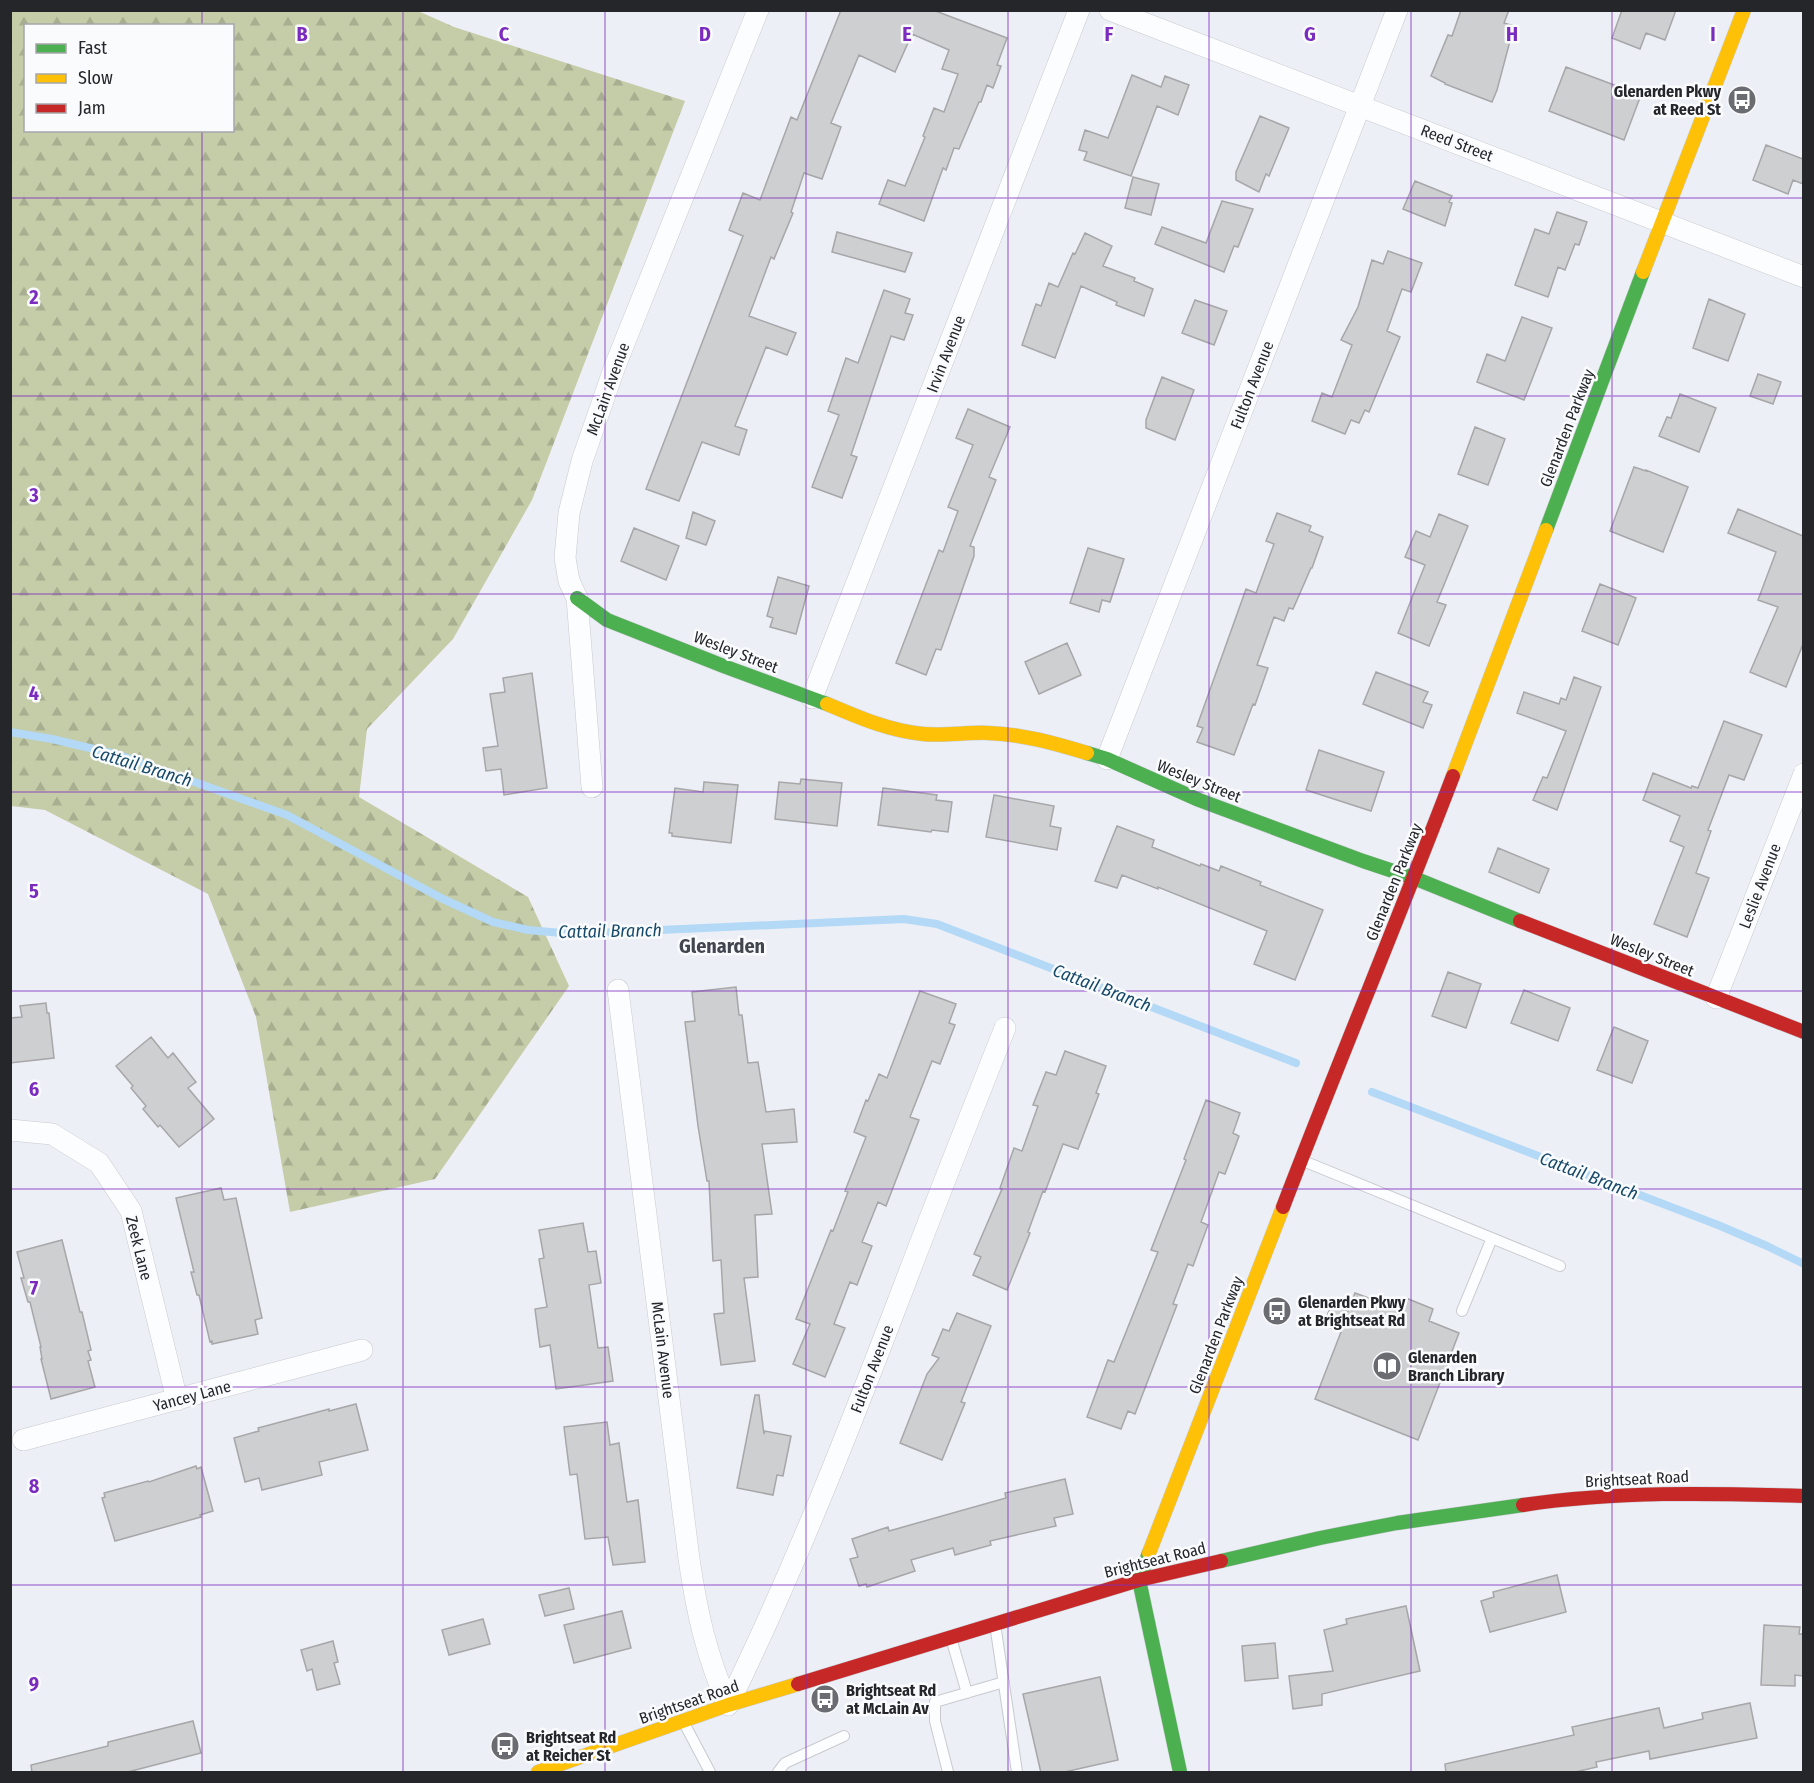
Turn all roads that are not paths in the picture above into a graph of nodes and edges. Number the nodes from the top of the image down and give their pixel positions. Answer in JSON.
{"nodes":[{"id":1,"x":758,"y":10,"type":"edge"},
{"id":2,"x":1079,"y":10,"type":"edge"},
{"id":3,"x":1110,"y":10,"type":"edge"},
{"id":4,"x":1396,"y":10,"type":"edge"},
{"id":5,"x":1744,"y":10,"type":"edge"},
{"id":6,"x":1360,"y":105,"type":"junction"},
{"id":7,"x":1662,"y":223,"type":"junction"},
{"id":8,"x":1803,"y":277,"type":"edge"},
{"id":9,"x":577,"y":598,"type":"junction"},
{"id":10,"x":812,"y":698,"type":"junction"},
{"id":11,"x":1107,"y":759,"type":"junction"},
{"id":12,"x":1803,"y":774,"type":"edge"},
{"id":13,"x":592,"y":787,"type":"dead end"},
{"id":14,"x":1414,"y":878,"type":"junction"},
{"id":15,"x":618,"y":990,"type":"dead end"},
{"id":16,"x":1716,"y":998,"type":"junction"},
{"id":17,"x":1005,"y":1028,"type":"dead end"},
{"id":18,"x":1803,"y":1032,"type":"edge"},
{"id":19,"x":10,"y":1130,"type":"edge"},
{"id":20,"x":1301,"y":1160,"type":"junction"},
{"id":21,"x":1492,"y":1238,"type":"junction"},
{"id":22,"x":1560,"y":1266,"type":"dead end"},
{"id":23,"x":1462,"y":1311,"type":"dead end"},
{"id":24,"x":362,"y":1350,"type":"dead end"},
{"id":25,"x":177,"y":1400,"type":"junction"},
{"id":26,"x":23,"y":1440,"type":"dead end"},
{"id":27,"x":1803,"y":1496,"type":"edge"},
{"id":28,"x":1139,"y":1580,"type":"junction"},
{"id":29,"x":995,"y":1623,"type":"junction"},
{"id":30,"x":951,"y":1637,"type":"junction"},
{"id":31,"x":1004,"y":1682,"type":"junction"},
{"id":32,"x":967,"y":1693,"type":"junction"},
{"id":33,"x":728,"y":1705,"type":"junction"},
{"id":34,"x":683,"y":1721,"type":"junction"},
{"id":35,"x":844,"y":1736,"type":"dead end"},
{"id":36,"x":538,"y":1773,"type":"edge"},
{"id":37,"x":710,"y":1773,"type":"edge"},
{"id":38,"x":778,"y":1773,"type":"edge"},
{"id":39,"x":948,"y":1773,"type":"edge"},
{"id":40,"x":1017,"y":1773,"type":"edge"},
{"id":41,"x":1180,"y":1773,"type":"edge"}],
"edges":[{"from":1,"to":9,"type":"street","name":"McLain Avenue"},
{"from":2,"to":10,"type":"street","name":"Irvin Avenue"},
{"from":3,"to":6,"type":"street","name":"Reed Street"},
{"from":4,"to":6,"type":"street","name":"Fulton Avenue"},
{"from":5,"to":7,"type":"street","name":"Glenarden Parkway"},
{"from":6,"to":7,"type":"street","name":"Reed Street"},
{"from":6,"to":11,"type":"street","name":"Fulton Avenue"},
{"from":7,"to":8,"type":"street","name":"Reed Street"},
{"from":7,"to":14,"type":"street","name":"Glenarden Parkway"},
{"from":9,"to":10,"type":"street","name":"Wesley Street"},
{"from":9,"to":13,"type":"street","name":"McLain Avenue"},
{"from":10,"to":11,"type":"street","name":"Wesley Street"},
{"from":11,"to":14,"type":"street","name":"Wesley Street"},
{"from":12,"to":16,"type":"street","name":"Leslie Avenue"},
{"from":14,"to":16,"type":"street","name":"Wesley Street"},
{"from":14,"to":20,"type":"street","name":"Glenarden Parkway"},
{"from":15,"to":33,"type":"street","name":"McLain Avenue"},
{"from":16,"to":18,"type":"street","name":"Wesley Street"},
{"from":17,"to":33,"type":"street","name":"Fulton Avenue"},
{"from":19,"to":25,"type":"street","name":"Zeek Lane"},
{"from":20,"to":21,"type":"lane"},
{"from":20,"to":28,"type":"street","name":"Glenarden Parkway"},
{"from":21,"to":22,"type":"lane"},
{"from":21,"to":23,"type":"lane"},
{"from":24,"to":25,"type":"street","name":"Yancey Lane"},
{"from":25,"to":26,"type":"street","name":"Yancey Lane"},
{"from":27,"to":28,"type":"street","name":"Brightseat Road"},
{"from":28,"to":29,"type":"street","name":"Brightseat Road"},
{"from":28,"to":41,"type":"street"},
{"from":29,"to":30,"type":"street","name":"Brightseat Road"},
{"from":29,"to":31,"type":"lane"},
{"from":30,"to":32,"type":"lane"},
{"from":30,"to":33,"type":"street","name":"Brightseat Road"},
{"from":31,"to":32,"type":"lane"},
{"from":31,"to":40,"type":"lane"},
{"from":32,"to":39,"type":"lane"},
{"from":33,"to":34,"type":"street","name":"Brightseat Road"},
{"from":34,"to":36,"type":"street","name":"Brightseat Road"},
{"from":34,"to":37,"type":"lane"},
{"from":35,"to":38,"type":"lane"}]}
